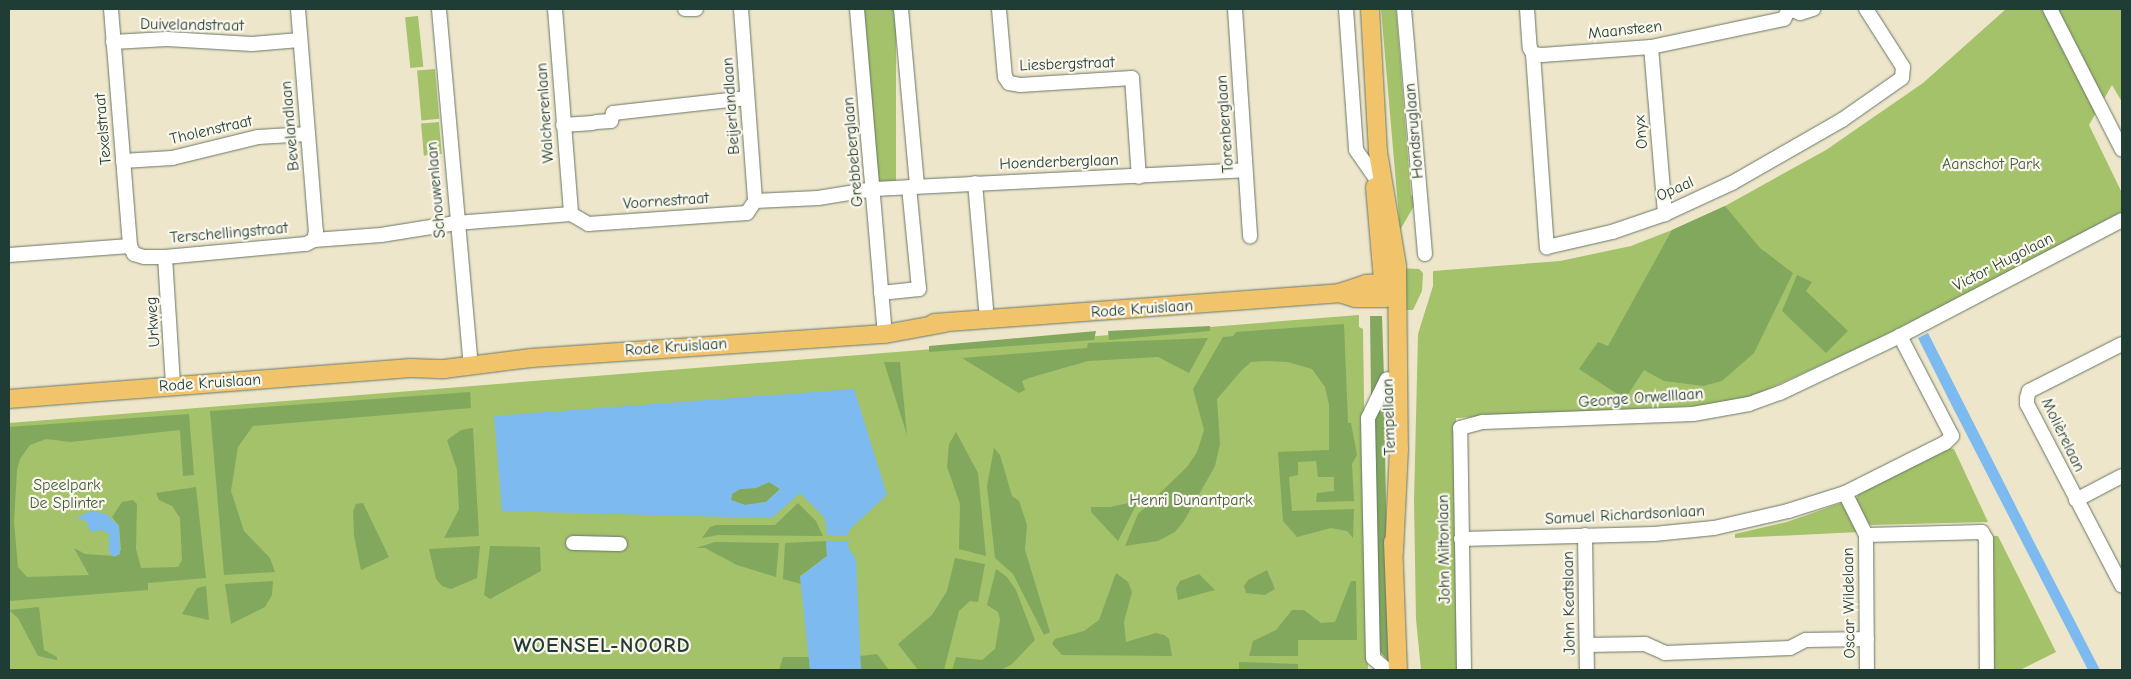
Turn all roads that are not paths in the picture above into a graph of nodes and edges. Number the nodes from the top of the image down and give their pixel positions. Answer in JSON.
{"nodes":[{"id":1,"x":111,"y":9,"type":"edge"},
{"id":2,"x":298,"y":9,"type":"edge"},
{"id":3,"x":439,"y":9,"type":"edge"},
{"id":4,"x":555,"y":9,"type":"edge"},
{"id":5,"x":685,"y":9,"type":"edge"},
{"id":6,"x":696,"y":9,"type":"edge"},
{"id":7,"x":741,"y":9,"type":"edge"},
{"id":8,"x":857,"y":9,"type":"edge"},
{"id":9,"x":901,"y":9,"type":"edge"},
{"id":10,"x":999,"y":9,"type":"edge"},
{"id":11,"x":1235,"y":9,"type":"edge"},
{"id":12,"x":1346,"y":9,"type":"edge"},
{"id":13,"x":1404,"y":9,"type":"edge"},
{"id":14,"x":1527,"y":9,"type":"edge"},
{"id":15,"x":1790,"y":9,"type":"edge"},
{"id":16,"x":1813,"y":9,"type":"edge"},
{"id":17,"x":1866,"y":9,"type":"edge"},
{"id":18,"x":2050,"y":9,"type":"edge"},
{"id":19,"x":1368,"y":12,"type":"edge"},
{"id":20,"x":300,"y":40,"type":"junction"},
{"id":21,"x":113,"y":42,"type":"junction"},
{"id":22,"x":1651,"y":47,"type":"junction"},
{"id":23,"x":1533,"y":54,"type":"junction"},
{"id":24,"x":748,"y":98,"type":"junction"},
{"id":25,"x":563,"y":125,"type":"junction"},
{"id":26,"x":308,"y":134,"type":"junction"},
{"id":27,"x":2122,"y":150,"type":"edge"},
{"id":28,"x":1378,"y":152,"type":"junction"},
{"id":29,"x":123,"y":162,"type":"junction"},
{"id":30,"x":1245,"y":170,"type":"junction"},
{"id":31,"x":1374,"y":176,"type":"junction"},
{"id":32,"x":1139,"y":177,"type":"junction"},
{"id":33,"x":975,"y":183,"type":"junction"},
{"id":34,"x":913,"y":186,"type":"junction"},
{"id":35,"x":874,"y":189,"type":"junction"},
{"id":36,"x":755,"y":200,"type":"junction"},
{"id":37,"x":571,"y":214,"type":"junction"},
{"id":38,"x":1666,"y":214,"type":"junction"},
{"id":39,"x":2122,"y":220,"type":"edge"},
{"id":40,"x":456,"y":223,"type":"junction"},
{"id":41,"x":1250,"y":237,"type":"dead end"},
{"id":42,"x":314,"y":240,"type":"junction"},
{"id":43,"x":130,"y":246,"type":"junction"},
{"id":44,"x":1425,"y":254,"type":"dead end"},
{"id":45,"x":9,"y":255,"type":"edge"},
{"id":46,"x":165,"y":257,"type":"junction"},
{"id":47,"x":1388,"y":290,"type":"junction"},
{"id":48,"x":881,"y":293,"type":"junction"},
{"id":49,"x":986,"y":309,"type":"dead end"},
{"id":50,"x":885,"y":329,"type":"junction"},
{"id":51,"x":1900,"y":336,"type":"junction"},
{"id":52,"x":2122,"y":344,"type":"edge"},
{"id":53,"x":470,"y":363,"type":"junction"},
{"id":54,"x":1387,"y":379,"type":"junction"},
{"id":55,"x":173,"y":385,"type":"junction"},
{"id":56,"x":9,"y":399,"type":"edge"},
{"id":57,"x":1460,"y":428,"type":"joint"},
{"id":58,"x":2122,"y":476,"type":"edge"},
{"id":59,"x":1845,"y":493,"type":"junction"},
{"id":60,"x":2076,"y":500,"type":"junction"},
{"id":61,"x":1866,"y":534,"type":"junction"},
{"id":62,"x":1585,"y":535,"type":"junction"},
{"id":63,"x":1461,"y":539,"type":"junction"},
{"id":64,"x":573,"y":543,"type":"dead end"},
{"id":65,"x":620,"y":544,"type":"dead end"},
{"id":66,"x":1394,"y":552,"type":"junction"},
{"id":67,"x":2122,"y":586,"type":"edge"},
{"id":68,"x":1866,"y":639,"type":"junction"},
{"id":69,"x":1587,"y":645,"type":"junction"},
{"id":70,"x":1387,"y":670,"type":"edge"},
{"id":71,"x":1398,"y":670,"type":"edge"},
{"id":72,"x":1464,"y":670,"type":"edge"},
{"id":73,"x":1587,"y":670,"type":"edge"},
{"id":74,"x":1868,"y":670,"type":"edge"},
{"id":75,"x":1987,"y":670,"type":"edge"}],
"edges":[{"from":1,"to":21,"type":"street","name":"Texelstraat"},
{"from":2,"to":20,"type":"street","name":"Bevelandlaan"},
{"from":3,"to":40,"type":"street","name":"Schouwenlaan"},
{"from":4,"to":25,"type":"street","name":"Walcherenlaan"},
{"from":5,"to":6,"type":"street"},
{"from":7,"to":24,"type":"street","name":"Beijerlandlaan"},
{"from":8,"to":35,"type":"street","name":"Grebbeberglaan"},
{"from":9,"to":34,"type":"street"},
{"from":10,"to":32,"type":"street","name":"Liesbergstraat"},
{"from":11,"to":30,"type":"street","name":"Torenberglaan"},
{"from":12,"to":31,"type":"street","name":"Hondsruglaan"},
{"from":13,"to":44,"type":"street","name":"Hondsruglaan"},
{"from":14,"to":23,"type":"street"},
{"from":15,"to":16,"type":"street"},
{"from":15,"to":22,"type":"street","name":"Maansteen"},
{"from":17,"to":38,"type":"street","name":"Opaal"},
{"from":18,"to":27,"type":"street"},
{"from":19,"to":28,"type":"main road","name":"Hondsruglaan"},
{"from":20,"to":21,"type":"street","name":"Duivelandstraat"},
{"from":20,"to":26,"type":"street","name":"Bevelandlaan"},
{"from":21,"to":29,"type":"street","name":"Texelstraat"},
{"from":22,"to":23,"type":"street","name":"Maansteen"},
{"from":22,"to":38,"type":"street","name":"Onyx"},
{"from":23,"to":38,"type":"street","name":"Opaal"},
{"from":24,"to":25,"type":"street"},
{"from":24,"to":36,"type":"street","name":"Beijerlandlaan"},
{"from":25,"to":37,"type":"street","name":"Walcherenlaan"},
{"from":26,"to":29,"type":"street","name":"Tholenstraat"},
{"from":26,"to":42,"type":"street","name":"Bevelandlaan"},
{"from":28,"to":31,"type":"main road","name":"Hondsruglaan"},
{"from":28,"to":47,"type":"main road","name":"Hondsruglaan"},
{"from":29,"to":43,"type":"street","name":"Texelstraat"},
{"from":30,"to":32,"type":"street","name":"Hoenderberglaan"},
{"from":30,"to":41,"type":"street","name":"Torenberglaan"},
{"from":31,"to":47,"type":"main road","name":"Hondsruglaan"},
{"from":32,"to":33,"type":"street","name":"Hoenderberglaan"},
{"from":33,"to":34,"type":"street","name":"Hoenderberglaan"},
{"from":33,"to":49,"type":"street"},
{"from":34,"to":35,"type":"street","name":"Hoenderberglaan"},
{"from":34,"to":48,"type":"street"},
{"from":35,"to":36,"type":"street"},
{"from":35,"to":48,"type":"street","name":"Grebbeberglaan"},
{"from":36,"to":37,"type":"street","name":"Voornestraat"},
{"from":37,"to":40,"type":"street","name":"Voornestraat"},
{"from":39,"to":51,"type":"street","name":"Victor Hugolaan"},
{"from":40,"to":42,"type":"street","name":"Terschellingstraat"},
{"from":40,"to":53,"type":"street","name":"Schouwenlaan"},
{"from":42,"to":46,"type":"street","name":"Terschellingstraat"},
{"from":43,"to":45,"type":"street"},
{"from":43,"to":46,"type":"street","name":"Terschellingstraat"},
{"from":46,"to":55,"type":"street","name":"Urkweg"},
{"from":47,"to":50,"type":"main road","name":"Rode Kruislaan"},
{"from":47,"to":54,"type":"main road","name":"Tempellaan"},
{"from":47,"to":66,"type":"main road","name":"Tempellaan"},
{"from":48,"to":50,"type":"street","name":"Grebbeberglaan"},
{"from":50,"to":53,"type":"main road","name":"Rode Kruislaan"},
{"from":51,"to":57,"type":"street","name":"George Orwelllaan"},
{"from":51,"to":59,"type":"street","name":"Samuel Richardsonlaan"},
{"from":52,"to":60,"type":"street","name":"Molièrelaan"},
{"from":53,"to":55,"type":"main road","name":"Rode Kruislaan"},
{"from":54,"to":66,"type":"main road","name":"Tempellaan"},
{"from":54,"to":70,"type":"street"},
{"from":55,"to":56,"type":"main road","name":"Rode Kruislaan"},
{"from":57,"to":63,"type":"street","name":"John Miltonlaan"},
{"from":58,"to":60,"type":"street"},
{"from":59,"to":61,"type":"street"},
{"from":59,"to":62,"type":"street","name":"Samuel Richardsonlaan"},
{"from":60,"to":67,"type":"street","name":"Molièrelaan"},
{"from":61,"to":68,"type":"street","name":"Oscar Wildelaan"},
{"from":61,"to":75,"type":"street"},
{"from":62,"to":63,"type":"street","name":"Samuel Richardsonlaan"},
{"from":62,"to":69,"type":"street","name":"John Keatslaan"},
{"from":63,"to":72,"type":"street","name":"John Miltonlaan"},
{"from":64,"to":65,"type":"street"},
{"from":66,"to":71,"type":"main road","name":"Tempellaan"},
{"from":68,"to":69,"type":"street"},
{"from":68,"to":74,"type":"street","name":"Oscar Wildelaan"},
{"from":69,"to":73,"type":"street","name":"John Keatslaan"}]}
